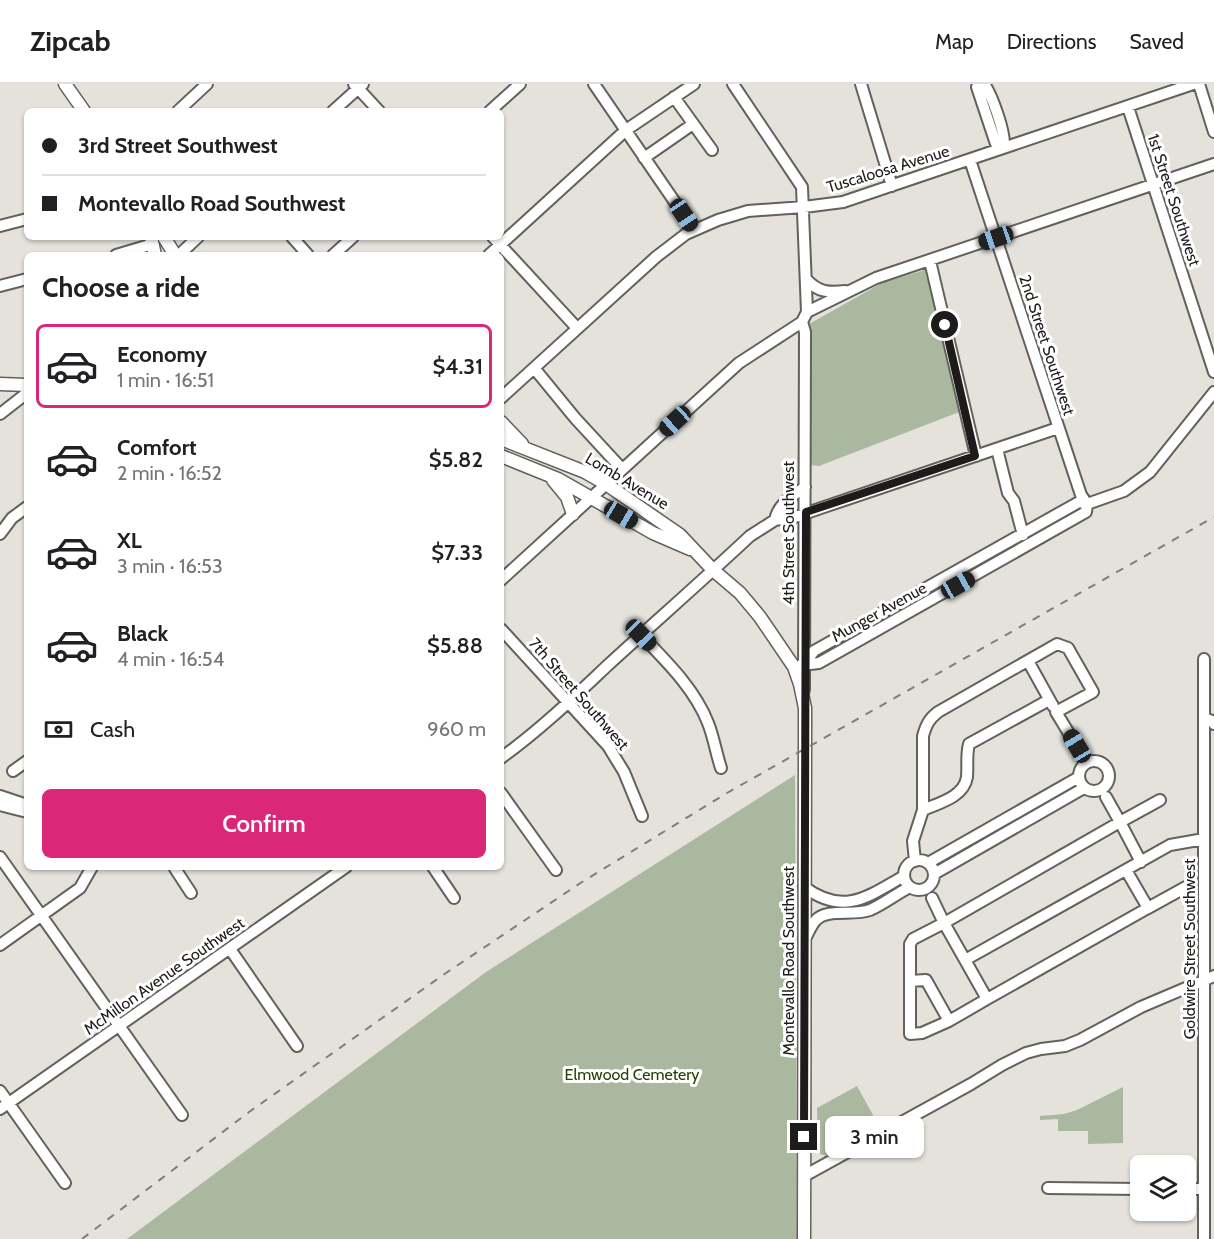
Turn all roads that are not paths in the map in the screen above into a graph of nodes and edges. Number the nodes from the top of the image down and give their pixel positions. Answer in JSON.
{"nodes":[{"id":1,"x":64,"y":84,"type":"edge"},
{"id":2,"x":207,"y":84,"type":"edge"},
{"id":3,"x":520,"y":84,"type":"edge"},
{"id":4,"x":594,"y":84,"type":"edge"},
{"id":5,"x":694,"y":84,"type":"edge"},
{"id":6,"x":733,"y":84,"type":"edge"},
{"id":7,"x":861,"y":84,"type":"edge"},
{"id":8,"x":979,"y":84,"type":"edge"},
{"id":9,"x":984,"y":84,"type":"edge"},
{"id":10,"x":1193,"y":84,"type":"edge"},
{"id":11,"x":1199,"y":84,"type":"edge"},
{"id":12,"x":359,"y":86,"type":"edge"},
{"id":13,"x":675,"y":97,"type":"junction"},
{"id":14,"x":1128,"y":107,"type":"junction"},
{"id":15,"x":82,"y":108,"type":"edge"},
{"id":16,"x":181,"y":108,"type":"edge"},
{"id":17,"x":336,"y":108,"type":"edge"},
{"id":18,"x":377,"y":108,"type":"edge"},
{"id":19,"x":493,"y":108,"type":"edge"},
{"id":20,"x":693,"y":124,"type":"junction"},
{"id":21,"x":626,"y":130,"type":"junction"},
{"id":22,"x":1214,"y":132,"type":"edge"},
{"id":23,"x":1003,"y":148,"type":"junction"},
{"id":24,"x":712,"y":150,"type":"dead end"},
{"id":25,"x":644,"y":158,"type":"junction"},
{"id":26,"x":970,"y":160,"type":"junction"},
{"id":27,"x":1214,"y":164,"type":"edge"},
{"id":28,"x":1153,"y":185,"type":"junction"},
{"id":29,"x":892,"y":186,"type":"junction"},
{"id":30,"x":804,"y":207,"type":"junction"},
{"id":31,"x":24,"y":220,"type":"edge"},
{"id":32,"x":0,"y":226,"type":"edge"},
{"id":33,"x":694,"y":230,"type":"junction"},
{"id":34,"x":504,"y":235,"type":"edge"},
{"id":35,"x":996,"y":238,"type":"junction"},
{"id":36,"x":194,"y":240,"type":"edge"},
{"id":37,"x":295,"y":240,"type":"edge"},
{"id":38,"x":350,"y":240,"type":"edge"},
{"id":39,"x":497,"y":241,"type":"edge"},
{"id":40,"x":153,"y":245,"type":"edge"},
{"id":41,"x":127,"y":252,"type":"edge"},
{"id":42,"x":180,"y":252,"type":"edge"},
{"id":43,"x":305,"y":252,"type":"edge"},
{"id":44,"x":336,"y":252,"type":"edge"},
{"id":45,"x":930,"y":261,"type":"junction"},
{"id":46,"x":24,"y":280,"type":"edge"},
{"id":47,"x":807,"y":280,"type":"junction"},
{"id":48,"x":0,"y":286,"type":"edge"},
{"id":49,"x":854,"y":289,"type":"junction"},
{"id":50,"x":805,"y":317,"type":"junction"},
{"id":51,"x":578,"y":328,"type":"junction"},
{"id":52,"x":534,"y":368,"type":"junction"},
{"id":53,"x":1214,"y":372,"type":"edge"},
{"id":54,"x":0,"y":384,"type":"edge"},
{"id":55,"x":24,"y":384,"type":"edge"},
{"id":56,"x":1214,"y":392,"type":"edge"},
{"id":57,"x":24,"y":395,"type":"edge"},
{"id":58,"x":504,"y":395,"type":"edge"},
{"id":59,"x":0,"y":414,"type":"edge"},
{"id":60,"x":504,"y":425,"type":"edge"},
{"id":61,"x":1058,"y":428,"type":"junction"},
{"id":62,"x":504,"y":440,"type":"edge"},
{"id":63,"x":527,"y":448,"type":"junction"},
{"id":64,"x":997,"y":449,"type":"junction"},
{"id":65,"x":975,"y":456,"type":"junction"},
{"id":66,"x":504,"y":457,"type":"edge"},
{"id":67,"x":622,"y":469,"type":"junction"},
{"id":68,"x":545,"y":473,"type":"junction"},
{"id":69,"x":606,"y":484,"type":"junction"},
{"id":70,"x":805,"y":488,"type":"junction"},
{"id":71,"x":591,"y":497,"type":"junction"},
{"id":72,"x":1087,"y":504,"type":"junction"},
{"id":73,"x":24,"y":509,"type":"edge"},
{"id":74,"x":806,"y":512,"type":"junction"},
{"id":75,"x":573,"y":514,"type":"junction"},
{"id":76,"x":775,"y":520,"type":"junction"},
{"id":77,"x":0,"y":534,"type":"edge"},
{"id":78,"x":1023,"y":535,"type":"junction"},
{"id":79,"x":693,"y":551,"type":"junction"},
{"id":80,"x":990,"y":554,"type":"junction"},
{"id":81,"x":996,"y":564,"type":"junction"},
{"id":82,"x":713,"y":570,"type":"junction"},
{"id":83,"x":504,"y":577,"type":"edge"},
{"id":84,"x":896,"y":606,"type":"junction"},
{"id":85,"x":902,"y":616,"type":"junction"},
{"id":86,"x":504,"y":632,"type":"edge"},
{"id":87,"x":641,"y":635,"type":"junction"},
{"id":88,"x":1204,"y":659,"type":"dead end"},
{"id":89,"x":1028,"y":661,"type":"junction"},
{"id":90,"x":799,"y":666,"type":"junction"},
{"id":91,"x":1049,"y":700,"type":"junction"},
{"id":92,"x":569,"y":703,"type":"junction"},
{"id":93,"x":1056,"y":712,"type":"junction"},
{"id":94,"x":1211,"y":718,"type":"edge"},
{"id":95,"x":805,"y":745,"type":"joint"},
{"id":96,"x":504,"y":756,"type":"edge"},
{"id":97,"x":24,"y":763,"type":"edge"},
{"id":98,"x":1087,"y":763,"type":"junction"},
{"id":99,"x":721,"y":768,"type":"dead end"},
{"id":100,"x":13,"y":771,"type":"dead end"},
{"id":101,"x":1079,"y":777,"type":"junction"},
{"id":102,"x":1084,"y":788,"type":"junction"},
{"id":103,"x":1103,"y":791,"type":"junction"},
{"id":104,"x":0,"y":796,"type":"edge"},
{"id":105,"x":504,"y":796,"type":"edge"},
{"id":106,"x":1160,"y":801,"type":"dead end"},
{"id":107,"x":24,"y":804,"type":"edge"},
{"id":108,"x":0,"y":805,"type":"edge"},
{"id":109,"x":922,"y":810,"type":"junction"},
{"id":110,"x":24,"y":811,"type":"edge"},
{"id":111,"x":642,"y":816,"type":"dead end"},
{"id":112,"x":1120,"y":822,"type":"junction"},
{"id":113,"x":1204,"y":839,"type":"junction"},
{"id":114,"x":0,"y":857,"type":"edge"},
{"id":115,"x":915,"y":861,"type":"junction"},
{"id":116,"x":1141,"y":862,"type":"junction"},
{"id":117,"x":928,"y":863,"type":"junction"},
{"id":118,"x":81,"y":870,"type":"edge"},
{"id":119,"x":90,"y":870,"type":"edge"},
{"id":120,"x":176,"y":870,"type":"edge"},
{"id":121,"x":342,"y":870,"type":"edge"},
{"id":122,"x":435,"y":870,"type":"edge"},
{"id":123,"x":556,"y":870,"type":"dead end"},
{"id":124,"x":1126,"y":870,"type":"junction"},
{"id":125,"x":1209,"y":871,"type":"edge"},
{"id":126,"x":934,"y":874,"type":"junction"},
{"id":127,"x":904,"y":876,"type":"junction"},
{"id":128,"x":804,"y":887,"type":"junction"},
{"id":129,"x":910,"y":887,"type":"junction"},
{"id":130,"x":1186,"y":887,"type":"dead end"},
{"id":131,"x":926,"y":888,"type":"junction"},
{"id":132,"x":76,"y":890,"type":"junction"},
{"id":133,"x":191,"y":893,"type":"dead end"},
{"id":134,"x":454,"y":898,"type":"dead end"},
{"id":135,"x":1148,"y":908,"type":"junction"},
{"id":136,"x":41,"y":916,"type":"junction"},
{"id":137,"x":944,"y":923,"type":"junction"},
{"id":138,"x":804,"y":940,"type":"junction"},
{"id":139,"x":0,"y":945,"type":"edge"},
{"id":140,"x":230,"y":949,"type":"junction"},
{"id":141,"x":965,"y":960,"type":"junction"},
{"id":142,"x":1209,"y":978,"type":"edge"},
{"id":143,"x":910,"y":981,"type":"junction"},
{"id":144,"x":987,"y":999,"type":"junction"},
{"id":145,"x":949,"y":1021,"type":"junction"},
{"id":146,"x":119,"y":1026,"type":"junction"},
{"id":147,"x":297,"y":1046,"type":"dead end"},
{"id":148,"x":0,"y":1091,"type":"edge"},
{"id":149,"x":4,"y":1106,"type":"edge"},
{"id":150,"x":1209,"y":1106,"type":"edge"},
{"id":151,"x":182,"y":1115,"type":"dead end"},
{"id":152,"x":804,"y":1176,"type":"junction"},
{"id":153,"x":65,"y":1183,"type":"dead end"},
{"id":154,"x":1048,"y":1188,"type":"dead end"},
{"id":155,"x":1130,"y":1189,"type":"edge"},
{"id":156,"x":1196,"y":1189,"type":"edge"},
{"id":157,"x":1204,"y":1189,"type":"junction"},
{"id":158,"x":804,"y":1239,"type":"edge"},
{"id":159,"x":1204,"y":1239,"type":"edge"}],
"edges":[{"from":1,"to":15,"type":"main road"},
{"from":2,"to":16,"type":"street"},
{"from":3,"to":19,"type":"street"},
{"from":4,"to":21,"type":"street"},
{"from":5,"to":13,"type":"street"},
{"from":6,"to":30,"type":"street","name":"4th Street Southwest"},
{"from":7,"to":29,"type":"street"},
{"from":8,"to":23,"type":"street"},
{"from":9,"to":23,"type":"street"},
{"from":10,"to":14,"type":"street","name":"Tuscaloosa Avenue"},
{"from":11,"to":22,"type":"street"},
{"from":12,"to":17,"type":"street"},
{"from":12,"to":18,"type":"street"},
{"from":13,"to":20,"type":"street"},
{"from":13,"to":21,"type":"street"},
{"from":14,"to":23,"type":"street","name":"Tuscaloosa Avenue"},
{"from":14,"to":28,"type":"street","name":"1st Street Southwest"},
{"from":20,"to":24,"type":"street"},
{"from":20,"to":25,"type":"street"},
{"from":21,"to":25,"type":"street"},
{"from":21,"to":34,"type":"street"},
{"from":23,"to":26,"type":"street","name":"Tuscaloosa Avenue"},
{"from":25,"to":33,"type":"street"},
{"from":26,"to":29,"type":"street","name":"Tuscaloosa Avenue"},
{"from":26,"to":35,"type":"street","name":"2nd Street Southwest"},
{"from":27,"to":28,"type":"street"},
{"from":28,"to":35,"type":"street"},
{"from":28,"to":53,"type":"street","name":"1st Street Southwest"},
{"from":29,"to":30,"type":"street","name":"Tuscaloosa Avenue"},
{"from":30,"to":33,"type":"street","name":"Tuscaloosa Avenue"},
{"from":30,"to":47,"type":"street","name":"4th Street Southwest"},
{"from":31,"to":32,"type":"street"},
{"from":33,"to":51,"type":"street","name":"Tuscaloosa Avenue"},
{"from":35,"to":45,"type":"street"},
{"from":35,"to":61,"type":"street","name":"2nd Street Southwest"},
{"from":36,"to":42,"type":"street"},
{"from":37,"to":43,"type":"street"},
{"from":38,"to":44,"type":"street"},
{"from":39,"to":51,"type":"street"},
{"from":40,"to":41,"type":"street"},
{"from":45,"to":49,"type":"street"},
{"from":45,"to":65,"type":"street"},
{"from":46,"to":48,"type":"street"},
{"from":47,"to":49,"type":"street"},
{"from":47,"to":50,"type":"street","name":"4th Street Southwest"},
{"from":49,"to":50,"type":"street"},
{"from":50,"to":67,"type":"street"},
{"from":50,"to":70,"type":"street","name":"4th Street Southwest"},
{"from":51,"to":52,"type":"street","name":"Tuscaloosa Avenue"},
{"from":52,"to":58,"type":"street","name":"Tuscaloosa Avenue"},
{"from":52,"to":67,"type":"street"},
{"from":54,"to":55,"type":"main road"},
{"from":56,"to":72,"type":"street","name":"Munger Avenue"},
{"from":57,"to":59,"type":"street"},
{"from":60,"to":63,"type":"main road"},
{"from":61,"to":64,"type":"street"},
{"from":61,"to":72,"type":"street","name":"2nd Street Southwest"},
{"from":62,"to":63,"type":"main road","name":"Lomb Avenue"},
{"from":63,"to":69,"type":"main road","name":"Lomb Avenue"},
{"from":64,"to":65,"type":"street"},
{"from":64,"to":78,"type":"street"},
{"from":65,"to":74,"type":"street"},
{"from":66,"to":68,"type":"main road","name":"Lomb Avenue"},
{"from":67,"to":69,"type":"street"},
{"from":68,"to":71,"type":"main road","name":"Lomb Avenue"},
{"from":68,"to":75,"type":"main road"},
{"from":69,"to":71,"type":"street"},
{"from":69,"to":79,"type":"main road","name":"Lomb Avenue"},
{"from":70,"to":74,"type":"street","name":"4th Street Southwest"},
{"from":70,"to":76,"type":"street"},
{"from":71,"to":75,"type":"street"},
{"from":71,"to":79,"type":"main road","name":"Lomb Avenue"},
{"from":72,"to":78,"type":"street","name":"Munger Avenue"},
{"from":72,"to":81,"type":"street","name":"Munger Avenue"},
{"from":73,"to":77,"type":"street"},
{"from":74,"to":76,"type":"street"},
{"from":74,"to":90,"type":"street","name":"4th Street Southwest"},
{"from":75,"to":83,"type":"street"},
{"from":76,"to":82,"type":"street"},
{"from":78,"to":80,"type":"street","name":"Munger Avenue"},
{"from":79,"to":82,"type":"main road","name":"Lomb Avenue"},
{"from":80,"to":81,"type":"street"},
{"from":80,"to":84,"type":"street","name":"Munger Avenue"},
{"from":81,"to":85,"type":"street","name":"Munger Avenue"},
{"from":82,"to":87,"type":"street"},
{"from":82,"to":90,"type":"main road","name":"Lomb Avenue"},
{"from":84,"to":85,"type":"street"},
{"from":84,"to":90,"type":"street","name":"Munger Avenue"},
{"from":85,"to":90,"type":"street","name":"Munger Avenue"},
{"from":86,"to":92,"type":"street","name":"7th Street Southwest"},
{"from":87,"to":92,"type":"street"},
{"from":87,"to":99,"type":"street"},
{"from":88,"to":94,"type":"street","name":"Goldwire Street Southwest"},
{"from":89,"to":91,"type":"street"},
{"from":89,"to":93,"type":"street"},
{"from":89,"to":109,"type":"street"},
{"from":90,"to":95,"type":"main road","name":"Lomb Avenue"},
{"from":91,"to":93,"type":"street"},
{"from":91,"to":109,"type":"street"},
{"from":92,"to":96,"type":"street"},
{"from":92,"to":111,"type":"street","name":"7th Street Southwest"},
{"from":93,"to":98,"type":"street"},
{"from":94,"to":113,"type":"street","name":"Goldwire Street Southwest"},
{"from":95,"to":128,"type":"main road","name":"Montevallo Road Southwest"},
{"from":97,"to":100,"type":"street"},
{"from":98,"to":101,"type":"street"},
{"from":98,"to":103,"type":"street"},
{"from":101,"to":102,"type":"street"},
{"from":101,"to":117,"type":"street"},
{"from":102,"to":103,"type":"street"},
{"from":102,"to":126,"type":"street"},
{"from":103,"to":112,"type":"street"},
{"from":104,"to":107,"type":"street"},
{"from":105,"to":123,"type":"street"},
{"from":106,"to":112,"type":"street"},
{"from":108,"to":110,"type":"street"},
{"from":109,"to":115,"type":"street"},
{"from":112,"to":116,"type":"street"},
{"from":112,"to":137,"type":"street"},
{"from":113,"to":116,"type":"street"},
{"from":113,"to":125,"type":"street","name":"Goldwire Street Southwest"},
{"from":114,"to":136,"type":"street"},
{"from":115,"to":117,"type":"street"},
{"from":115,"to":127,"type":"street"},
{"from":116,"to":124,"type":"street"},
{"from":117,"to":126,"type":"street"},
{"from":118,"to":132,"type":"street"},
{"from":119,"to":132,"type":"street"},
{"from":120,"to":133,"type":"street"},
{"from":121,"to":140,"type":"street","name":"McMillon Avenue Southwest"},
{"from":122,"to":134,"type":"street"},
{"from":124,"to":135,"type":"street"},
{"from":124,"to":141,"type":"street"},
{"from":125,"to":142,"type":"street","name":"Goldwire Street Southwest"},
{"from":126,"to":131,"type":"street"},
{"from":127,"to":128,"type":"street"},
{"from":127,"to":129,"type":"street"},
{"from":128,"to":138,"type":"main road","name":"Montevallo Road Southwest"},
{"from":129,"to":131,"type":"street"},
{"from":129,"to":138,"type":"street"},
{"from":130,"to":135,"type":"street"},
{"from":131,"to":137,"type":"street"},
{"from":132,"to":136,"type":"street"},
{"from":135,"to":144,"type":"street"},
{"from":136,"to":139,"type":"street"},
{"from":136,"to":146,"type":"street"},
{"from":137,"to":141,"type":"street"},
{"from":137,"to":143,"type":"street"},
{"from":138,"to":152,"type":"main road","name":"Montevallo Road Southwest"},
{"from":140,"to":146,"type":"street","name":"McMillon Avenue Southwest"},
{"from":140,"to":147,"type":"street"},
{"from":141,"to":144,"type":"street"},
{"from":142,"to":150,"type":"street","name":"Goldwire Street Southwest"},
{"from":142,"to":152,"type":"street"},
{"from":143,"to":145,"type":"street"},
{"from":143,"to":145,"type":"street"},
{"from":144,"to":145,"type":"street"},
{"from":146,"to":149,"type":"street","name":"McMillon Avenue Southwest"},
{"from":146,"to":151,"type":"street"},
{"from":148,"to":149,"type":"street"},
{"from":149,"to":153,"type":"street"},
{"from":150,"to":157,"type":"street","name":"Goldwire Street Southwest"},
{"from":152,"to":158,"type":"main road","name":"Montevallo Road Southwest"},
{"from":154,"to":155,"type":"street"},
{"from":156,"to":157,"type":"street"},
{"from":157,"to":159,"type":"street","name":"Goldwire Street Southwest"}]}
